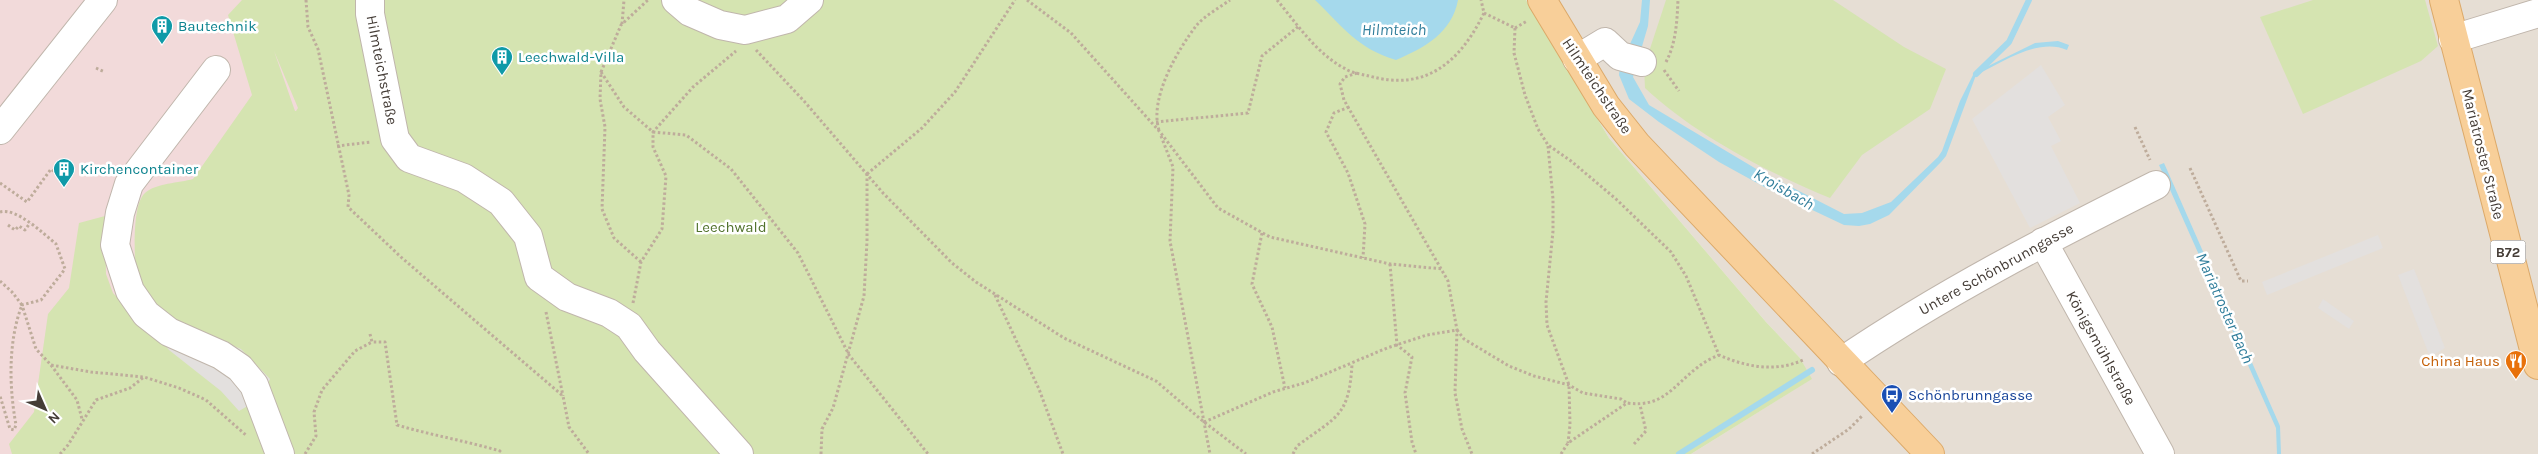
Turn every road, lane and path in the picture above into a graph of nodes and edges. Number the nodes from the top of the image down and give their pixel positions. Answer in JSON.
{"nodes":[{"id":1,"x":103,"y":0,"type":"edge"},
{"id":2,"x":306,"y":0,"type":"edge"},
{"id":3,"x":370,"y":0,"type":"edge"},
{"id":4,"x":624,"y":0,"type":"edge"},
{"id":5,"x":648,"y":0,"type":"edge"},
{"id":6,"x":676,"y":0,"type":"edge"},
{"id":7,"x":809,"y":0,"type":"edge"},
{"id":8,"x":1015,"y":0,"type":"edge"},
{"id":9,"x":1027,"y":0,"type":"edge"},
{"id":10,"x":1230,"y":0,"type":"edge"},
{"id":11,"x":1277,"y":0,"type":"edge"},
{"id":12,"x":1481,"y":0,"type":"edge"},
{"id":13,"x":1542,"y":0,"type":"edge"},
{"id":14,"x":1678,"y":0,"type":"edge"},
{"id":15,"x":2444,"y":0,"type":"edge"},
{"id":16,"x":1484,"y":13,"type":"junction"},
{"id":17,"x":2538,"y":13,"type":"edge"},
{"id":18,"x":622,"y":25,"type":"junction"},
{"id":19,"x":1299,"y":26,"type":"junction"},
{"id":20,"x":747,"y":36,"type":"junction"},
{"id":21,"x":2453,"y":39,"type":"junction"},
{"id":22,"x":1577,"y":59,"type":"junction"},
{"id":23,"x":1641,"y":61,"type":"junction"},
{"id":24,"x":96,"y":68,"type":"dead end"},
{"id":25,"x":216,"y":70,"type":"dead end"},
{"id":26,"x":105,"y":72,"type":"dead end"},
{"id":27,"x":602,"y":72,"type":"junction"},
{"id":28,"x":1357,"y":73,"type":"junction"},
{"id":29,"x":1679,"y":91,"type":"dead end"},
{"id":30,"x":1349,"y":107,"type":"junction"},
{"id":31,"x":1156,"y":122,"type":"junction"},
{"id":32,"x":2136,"y":126,"type":"dead end"},
{"id":33,"x":0,"y":130,"type":"edge"},
{"id":34,"x":653,"y":132,"type":"junction"},
{"id":35,"x":1160,"y":132,"type":"junction"},
{"id":36,"x":395,"y":139,"type":"junction"},
{"id":37,"x":1548,"y":145,"type":"junction"},
{"id":38,"x":337,"y":146,"type":"junction"},
{"id":39,"x":2190,"y":168,"type":"dead end"},
{"id":40,"x":55,"y":172,"type":"dead end"},
{"id":41,"x":2153,"y":172,"type":"joint"},
{"id":42,"x":867,"y":174,"type":"junction"},
{"id":43,"x":0,"y":183,"type":"edge"},
{"id":44,"x":0,"y":212,"type":"edge"},
{"id":45,"x":30,"y":223,"type":"junction"},
{"id":46,"x":8,"y":225,"type":"dead end"},
{"id":47,"x":1262,"y":232,"type":"junction"},
{"id":48,"x":2043,"y":242,"type":"junction"},
{"id":49,"x":1363,"y":258,"type":"junction"},
{"id":50,"x":641,"y":262,"type":"junction"},
{"id":51,"x":1390,"y":264,"type":"junction"},
{"id":52,"x":1443,"y":269,"type":"junction"},
{"id":53,"x":539,"y":277,"type":"junction"},
{"id":54,"x":2248,"y":281,"type":"dead end"},
{"id":55,"x":0,"y":282,"type":"edge"},
{"id":56,"x":995,"y":294,"type":"junction"},
{"id":57,"x":2529,"y":296,"type":"edge"},
{"id":58,"x":22,"y":305,"type":"junction"},
{"id":59,"x":629,"y":326,"type":"junction"},
{"id":60,"x":1457,"y":330,"type":"junction"},
{"id":61,"x":370,"y":334,"type":"dead end"},
{"id":62,"x":372,"y":342,"type":"junction"},
{"id":63,"x":1397,"y":345,"type":"junction"},
{"id":64,"x":849,"y":354,"type":"junction"},
{"id":65,"x":1719,"y":354,"type":"junction"},
{"id":66,"x":1806,"y":359,"type":"dead end"},
{"id":67,"x":1841,"y":362,"type":"junction"},
{"id":68,"x":1352,"y":364,"type":"junction"},
{"id":69,"x":51,"y":365,"type":"junction"},
{"id":70,"x":2538,"y":365,"type":"edge"},
{"id":71,"x":144,"y":377,"type":"junction"},
{"id":72,"x":1569,"y":385,"type":"junction"},
{"id":73,"x":1285,"y":388,"type":"junction"},
{"id":74,"x":0,"y":396,"type":"edge"},
{"id":75,"x":563,"y":396,"type":"junction"},
{"id":76,"x":1879,"y":400,"type":"junction"},
{"id":77,"x":1627,"y":403,"type":"junction"},
{"id":78,"x":1640,"y":405,"type":"junction"},
{"id":79,"x":82,"y":419,"type":"junction"},
{"id":80,"x":1204,"y":422,"type":"junction"},
{"id":81,"x":252,"y":440,"type":"dead end"},
{"id":82,"x":1568,"y":443,"type":"junction"},
{"id":83,"x":1634,"y":444,"type":"dead end"},
{"id":84,"x":60,"y":454,"type":"edge"},
{"id":85,"x":280,"y":454,"type":"edge"},
{"id":86,"x":304,"y":454,"type":"edge"},
{"id":87,"x":498,"y":454,"type":"edge"},
{"id":88,"x":589,"y":454,"type":"edge"},
{"id":89,"x":739,"y":454,"type":"edge"},
{"id":90,"x":821,"y":454,"type":"edge"},
{"id":91,"x":928,"y":454,"type":"edge"},
{"id":92,"x":1063,"y":454,"type":"edge"},
{"id":93,"x":1210,"y":454,"type":"edge"},
{"id":94,"x":1246,"y":454,"type":"edge"},
{"id":95,"x":1293,"y":454,"type":"edge"},
{"id":96,"x":1416,"y":454,"type":"edge"},
{"id":97,"x":1472,"y":454,"type":"edge"},
{"id":98,"x":1561,"y":454,"type":"edge"},
{"id":99,"x":1812,"y":454,"type":"edge"},
{"id":100,"x":1930,"y":454,"type":"edge"},
{"id":101,"x":2160,"y":454,"type":"edge"}],
"edges":[{"from":1,"to":33,"type":"street"},
{"from":2,"to":38,"type":"path"},
{"from":3,"to":36,"type":"street","name":"Hilmteichstraße"},
{"from":4,"to":18,"type":"path"},
{"from":5,"to":18,"type":"path"},
{"from":6,"to":20,"type":"street"},
{"from":7,"to":20,"type":"street"},
{"from":8,"to":42,"type":"path"},
{"from":9,"to":35,"type":"path"},
{"from":10,"to":31,"type":"path"},
{"from":11,"to":19,"type":"path"},
{"from":12,"to":16,"type":"path"},
{"from":13,"to":22,"type":"main road","name":"Hilmteichstraße"},
{"from":14,"to":23,"type":"path"},
{"from":15,"to":21,"type":"main road","name":"Mariatroster Straße","number":"B72"},
{"from":16,"to":28,"type":"path"},
{"from":16,"to":37,"type":"path"},
{"from":17,"to":21,"type":"street"},
{"from":18,"to":27,"type":"path"},
{"from":19,"to":28,"type":"path"},
{"from":19,"to":31,"type":"path"},
{"from":20,"to":34,"type":"path"},
{"from":20,"to":42,"type":"path"},
{"from":21,"to":57,"type":"main road","name":"Mariatroster Straße","number":"B72"},
{"from":22,"to":23,"type":"street"},
{"from":22,"to":67,"type":"main road","name":"Hilmteichstraße"},
{"from":23,"to":29,"type":"path"},
{"from":24,"to":26,"type":"path"},
{"from":25,"to":85,"type":"street"},
{"from":27,"to":34,"type":"path"},
{"from":27,"to":50,"type":"path"},
{"from":28,"to":30,"type":"path"},
{"from":30,"to":49,"type":"path"},
{"from":30,"to":52,"type":"path"},
{"from":31,"to":35,"type":"path"},
{"from":32,"to":41,"type":"path"},
{"from":34,"to":50,"type":"path"},
{"from":34,"to":64,"type":"path"},
{"from":35,"to":47,"type":"path"},
{"from":35,"to":80,"type":"path"},
{"from":36,"to":38,"type":"path"},
{"from":36,"to":53,"type":"street","name":"Hilmteichstraße"},
{"from":37,"to":65,"type":"path"},
{"from":37,"to":72,"type":"path"},
{"from":38,"to":75,"type":"path"},
{"from":39,"to":54,"type":"path"},
{"from":40,"to":43,"type":"path"},
{"from":41,"to":48,"type":"street","name":"Untere Schönbrunngasse"},
{"from":42,"to":56,"type":"path"},
{"from":42,"to":64,"type":"path"},
{"from":44,"to":45,"type":"path"},
{"from":45,"to":46,"type":"path"},
{"from":45,"to":58,"type":"path"},
{"from":47,"to":49,"type":"path"},
{"from":47,"to":73,"type":"path"},
{"from":48,"to":67,"type":"street","name":"Untere Schönbrunngasse"},
{"from":48,"to":101,"type":"street","name":"Königsmühlstraße"},
{"from":49,"to":51,"type":"path"},
{"from":50,"to":59,"type":"path"},
{"from":51,"to":52,"type":"path"},
{"from":51,"to":63,"type":"path"},
{"from":52,"to":60,"type":"path"},
{"from":53,"to":59,"type":"street"},
{"from":53,"to":75,"type":"path"},
{"from":55,"to":58,"type":"path"},
{"from":56,"to":80,"type":"path"},
{"from":56,"to":92,"type":"path"},
{"from":57,"to":70,"type":"main road","name":"Mariatroster Straße","number":"B72"},
{"from":58,"to":69,"type":"path"},
{"from":58,"to":74,"type":"path"},
{"from":59,"to":89,"type":"street"},
{"from":60,"to":63,"type":"path"},
{"from":60,"to":72,"type":"path"},
{"from":60,"to":97,"type":"path"},
{"from":61,"to":62,"type":"path"},
{"from":62,"to":86,"type":"path"},
{"from":62,"to":87,"type":"path"},
{"from":63,"to":68,"type":"path"},
{"from":63,"to":96,"type":"path"},
{"from":64,"to":90,"type":"path"},
{"from":64,"to":91,"type":"path"},
{"from":65,"to":66,"type":"path"},
{"from":65,"to":78,"type":"path"},
{"from":67,"to":76,"type":"main road"},
{"from":68,"to":73,"type":"path"},
{"from":68,"to":95,"type":"path"},
{"from":69,"to":71,"type":"path"},
{"from":69,"to":79,"type":"path"},
{"from":71,"to":79,"type":"path"},
{"from":71,"to":81,"type":"path"},
{"from":72,"to":77,"type":"path"},
{"from":72,"to":82,"type":"path"},
{"from":73,"to":80,"type":"path"},
{"from":75,"to":88,"type":"path"},
{"from":76,"to":99,"type":"path"},
{"from":76,"to":100,"type":"main road"},
{"from":77,"to":78,"type":"path"},
{"from":77,"to":82,"type":"path"},
{"from":78,"to":83,"type":"path"},
{"from":79,"to":84,"type":"path"},
{"from":80,"to":93,"type":"path"},
{"from":80,"to":94,"type":"path"},
{"from":82,"to":98,"type":"path"}]}
